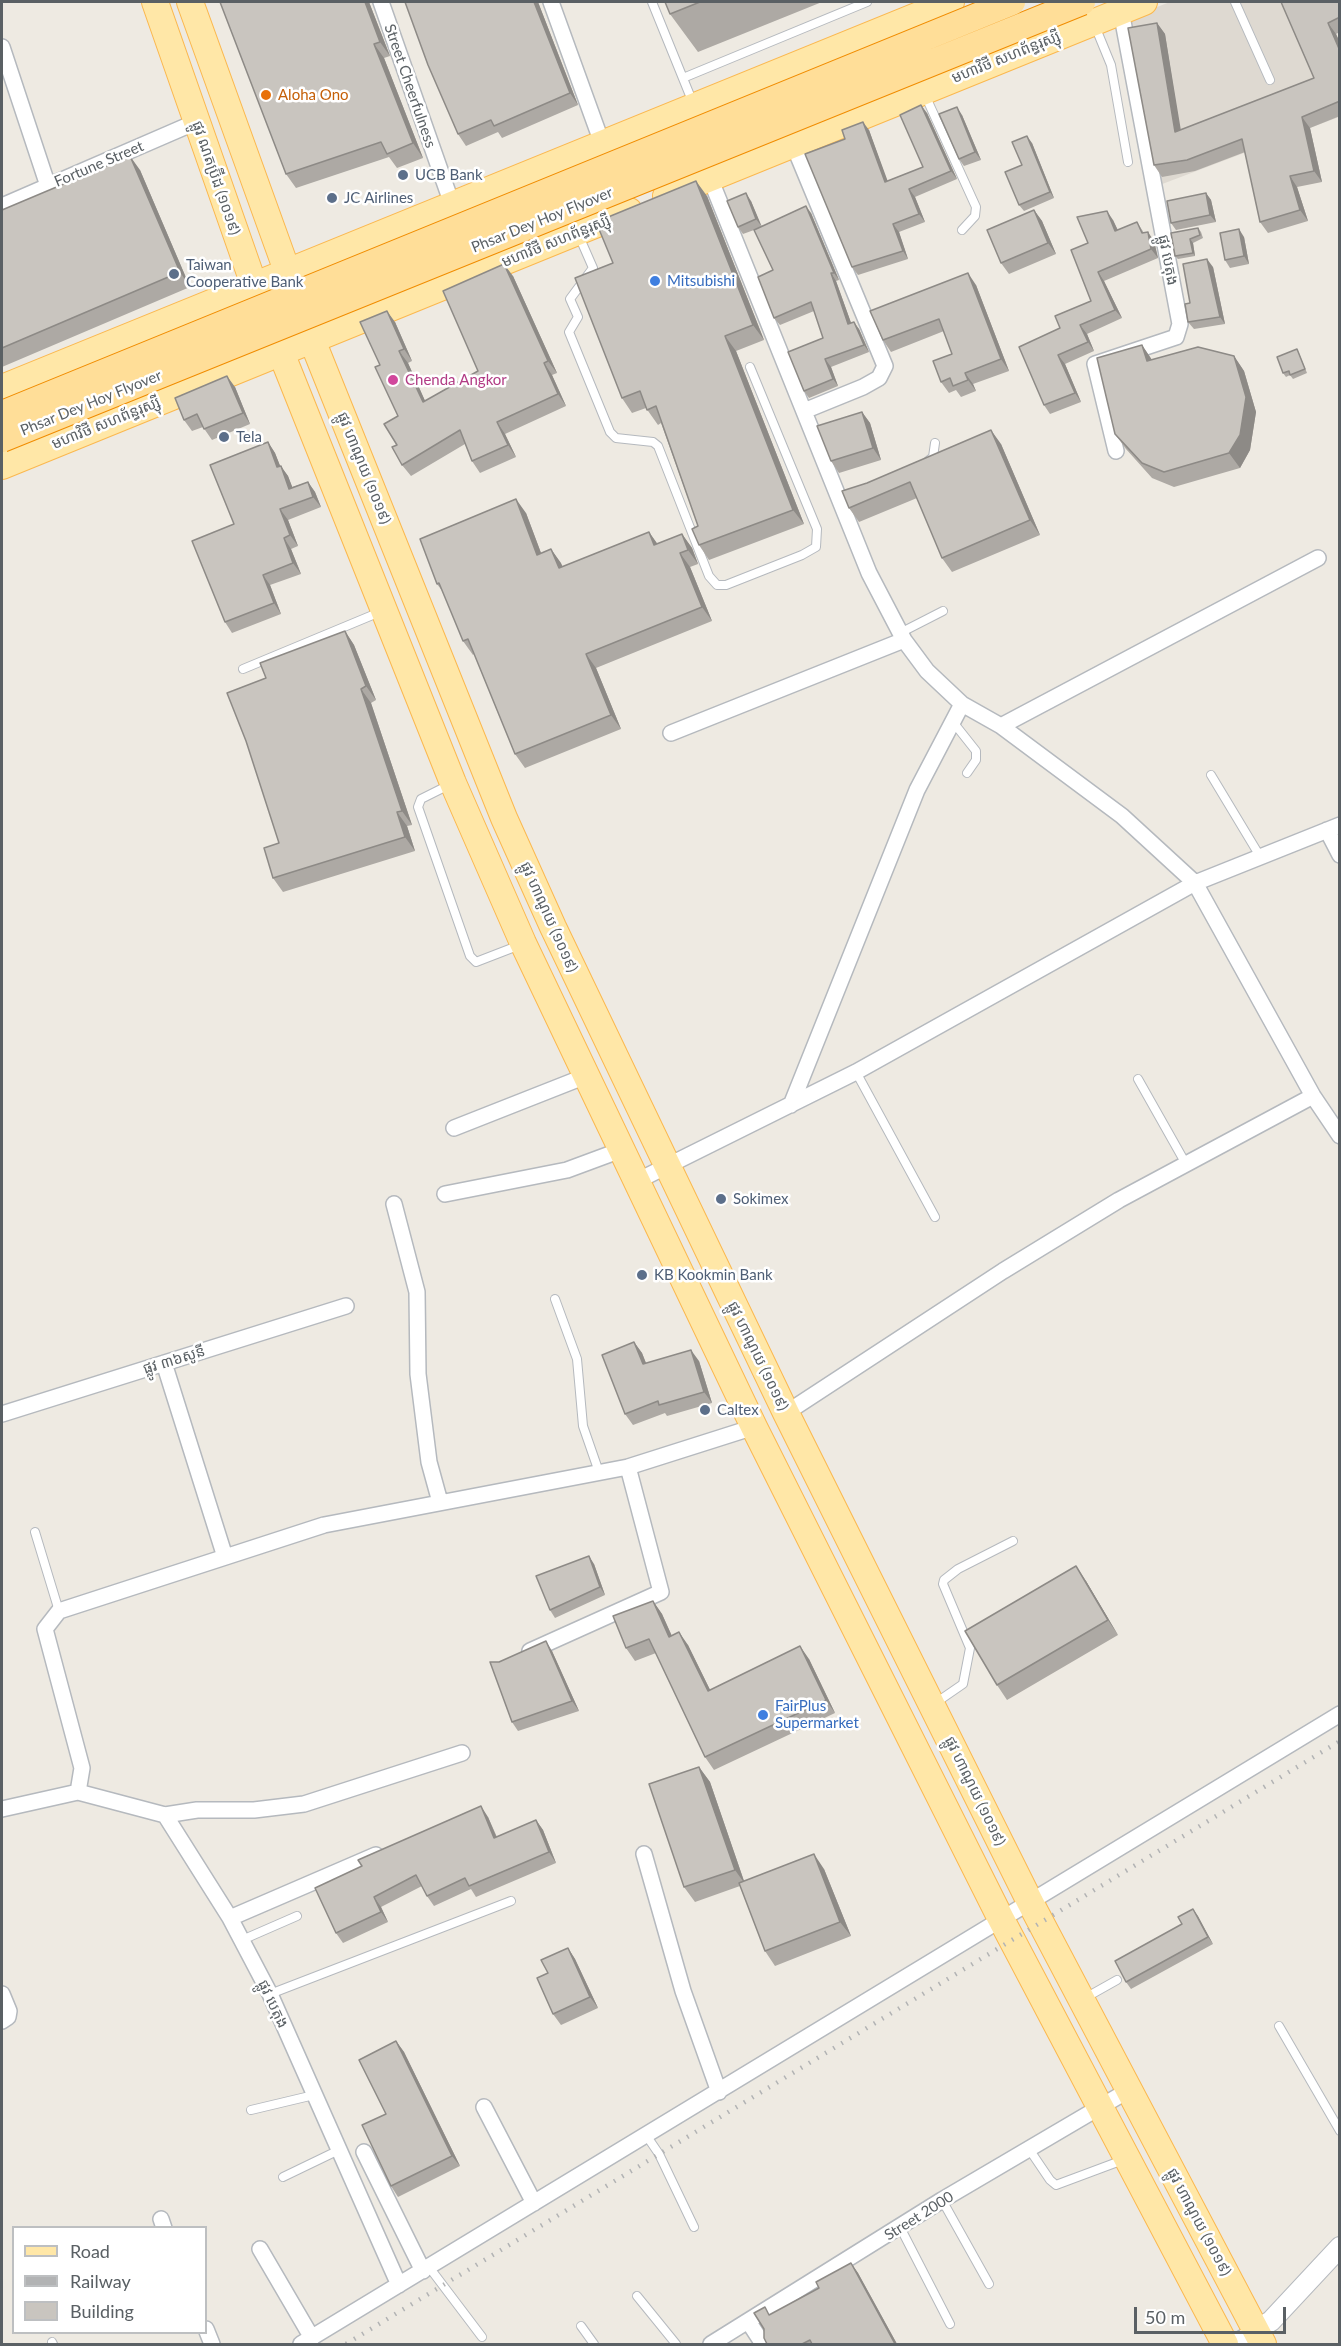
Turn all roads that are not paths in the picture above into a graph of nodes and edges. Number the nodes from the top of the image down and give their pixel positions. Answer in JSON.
{"nodes":[{"id":1,"x":155,"y":2,"type":"edge"},
{"id":2,"x":190,"y":2,"type":"edge"},
{"id":3,"x":381,"y":2,"type":"edge"},
{"id":4,"x":550,"y":2,"type":"edge"},
{"id":5,"x":652,"y":2,"type":"edge"},
{"id":6,"x":867,"y":2,"type":"edge"},
{"id":7,"x":951,"y":2,"type":"edge"},
{"id":8,"x":1012,"y":2,"type":"edge"},
{"id":9,"x":1235,"y":2,"type":"edge"},
{"id":10,"x":1133,"y":6,"type":"edge"},
{"id":11,"x":1087,"y":12,"type":"edge"},
{"id":12,"x":2,"y":47,"type":"edge"},
{"id":13,"x":683,"y":78,"type":"junction"},
{"id":14,"x":1270,"y":80,"type":"dead end"},
{"id":15,"x":923,"y":91,"type":"junction"},
{"id":16,"x":694,"y":105,"type":"junction"},
{"id":17,"x":196,"y":122,"type":"junction"},
{"id":18,"x":602,"y":143,"type":"junction"},
{"id":19,"x":793,"y":144,"type":"junction"},
{"id":20,"x":1128,"y":162,"type":"dead end"},
{"id":21,"x":710,"y":178,"type":"junction"},
{"id":22,"x":48,"y":186,"type":"junction"},
{"id":23,"x":452,"y":204,"type":"junction"},
{"id":24,"x":2,"y":206,"type":"edge"},
{"id":25,"x":631,"y":210,"type":"junction"},
{"id":26,"x":962,"y":230,"type":"dead end"},
{"id":27,"x":577,"y":232,"type":"junction"},
{"id":28,"x":286,"y":272,"type":"junction"},
{"id":29,"x":254,"y":285,"type":"junction"},
{"id":30,"x":312,"y":340,"type":"junction"},
{"id":31,"x":280,"y":353,"type":"junction"},
{"id":32,"x":750,"y":367,"type":"dead end"},
{"id":33,"x":2,"y":388,"type":"edge"},
{"id":34,"x":804,"y":411,"type":"junction"},
{"id":35,"x":2,"y":414,"type":"edge"},
{"id":36,"x":2,"y":439,"type":"edge"},
{"id":37,"x":935,"y":443,"type":"dead end"},
{"id":38,"x":1116,"y":451,"type":"edge"},
{"id":39,"x":924,"y":464,"type":"edge"},
{"id":40,"x":2,"y":466,"type":"edge"},
{"id":41,"x":1318,"y":558,"type":"dead end"},
{"id":42,"x":385,"y":610,"type":"junction"},
{"id":43,"x":943,"y":611,"type":"dead end"},
{"id":44,"x":902,"y":636,"type":"junction"},
{"id":45,"x":243,"y":669,"type":"dead end"},
{"id":46,"x":962,"y":704,"type":"junction"},
{"id":47,"x":953,"y":722,"type":"junction"},
{"id":48,"x":1001,"y":726,"type":"junction"},
{"id":49,"x":671,"y":733,"type":"dead end"},
{"id":50,"x":967,"y":773,"type":"dead end"},
{"id":51,"x":1211,"y":775,"type":"dead end"},
{"id":52,"x":453,"y":783,"type":"junction"},
{"id":53,"x":1333,"y":828,"type":"edge"},
{"id":54,"x":1340,"y":855,"type":"edge"},
{"id":55,"x":1261,"y":858,"type":"junction"},
{"id":56,"x":1195,"y":883,"type":"junction"},
{"id":57,"x":524,"y":944,"type":"junction"},
{"id":58,"x":856,"y":1072,"type":"junction"},
{"id":59,"x":586,"y":1076,"type":"junction"},
{"id":60,"x":1138,"y":1079,"type":"dead end"},
{"id":61,"x":1313,"y":1096,"type":"junction"},
{"id":62,"x":791,"y":1104,"type":"junction"},
{"id":63,"x":454,"y":1128,"type":"dead end"},
{"id":64,"x":1340,"y":1136,"type":"edge"},
{"id":65,"x":621,"y":1150,"type":"junction"},
{"id":66,"x":1186,"y":1164,"type":"junction"},
{"id":67,"x":667,"y":1168,"type":"junction"},
{"id":68,"x":635,"y":1182,"type":"junction"},
{"id":69,"x":445,"y":1194,"type":"dead end"},
{"id":70,"x":394,"y":1204,"type":"dead end"},
{"id":71,"x":935,"y":1217,"type":"dead end"},
{"id":72,"x":555,"y":1299,"type":"dead end"},
{"id":73,"x":346,"y":1306,"type":"dead end"},
{"id":74,"x":164,"y":1363,"type":"junction"},
{"id":75,"x":786,"y":1413,"type":"junction"},
{"id":76,"x":2,"y":1414,"type":"edge"},
{"id":77,"x":754,"y":1427,"type":"junction"},
{"id":78,"x":628,"y":1467,"type":"junction"},
{"id":79,"x":599,"y":1472,"type":"junction"},
{"id":80,"x":440,"y":1502,"type":"junction"},
{"id":81,"x":35,"y":1532,"type":"dead end"},
{"id":82,"x":1013,"y":1541,"type":"dead end"},
{"id":83,"x":225,"y":1557,"type":"junction"},
{"id":84,"x":59,"y":1611,"type":"junction"},
{"id":85,"x":513,"y":1658,"type":"edge"},
{"id":86,"x":933,"y":1705,"type":"junction"},
{"id":87,"x":1340,"y":1714,"type":"edge"},
{"id":88,"x":462,"y":1753,"type":"dead end"},
{"id":89,"x":78,"y":1791,"type":"junction"},
{"id":90,"x":2,"y":1809,"type":"edge"},
{"id":91,"x":165,"y":1815,"type":"junction"},
{"id":92,"x":392,"y":1848,"type":"edge"},
{"id":93,"x":644,"y":1854,"type":"dead end"},
{"id":94,"x":511,"y":1901,"type":"dead end"},
{"id":95,"x":1030,"y":1902,"type":"junction"},
{"id":96,"x":297,"y":1916,"type":"dead end"},
{"id":97,"x":230,"y":1918,"type":"junction"},
{"id":98,"x":1001,"y":1919,"type":"junction"},
{"id":99,"x":242,"y":1940,"type":"junction"},
{"id":100,"x":1116,"y":1980,"type":"dead end"},
{"id":101,"x":2,"y":1994,"type":"edge"},
{"id":102,"x":270,"y":1994,"type":"junction"},
{"id":103,"x":1081,"y":2000,"type":"junction"},
{"id":104,"x":2,"y":2021,"type":"edge"},
{"id":105,"x":1279,"y":2026,"type":"dead end"},
{"id":106,"x":1129,"y":2090,"type":"junction"},
{"id":107,"x":719,"y":2092,"type":"junction"},
{"id":108,"x":314,"y":2095,"type":"junction"},
{"id":109,"x":484,"y":2107,"type":"dead end"},
{"id":110,"x":1101,"y":2107,"type":"junction"},
{"id":111,"x":251,"y":2110,"type":"dead end"},
{"id":112,"x":1340,"y":2132,"type":"edge"},
{"id":113,"x":646,"y":2135,"type":"junction"},
{"id":114,"x":1029,"y":2149,"type":"junction"},
{"id":115,"x":339,"y":2150,"type":"junction"},
{"id":116,"x":364,"y":2152,"type":"dead end"},
{"id":117,"x":1127,"y":2158,"type":"junction"},
{"id":118,"x":283,"y":2177,"type":"dead end"},
{"id":119,"x":942,"y":2200,"type":"junction"},
{"id":120,"x":534,"y":2203,"type":"junction"},
{"id":121,"x":694,"y":2227,"type":"dead end"},
{"id":122,"x":900,"y":2227,"type":"junction"},
{"id":123,"x":1340,"y":2247,"type":"edge"},
{"id":124,"x":261,"y":2249,"type":"dead end"},
{"id":125,"x":426,"y":2269,"type":"junction"},
{"id":126,"x":989,"y":2284,"type":"dead end"},
{"id":127,"x":399,"y":2285,"type":"junction"},
{"id":128,"x":637,"y":2296,"type":"dead end"},
{"id":129,"x":748,"y":2321,"type":"junction"},
{"id":130,"x":950,"y":2324,"type":"dead end"},
{"id":131,"x":581,"y":2326,"type":"dead end"},
{"id":132,"x":482,"y":2337,"type":"dead end"},
{"id":133,"x":1260,"y":2338,"type":"edge"},
{"id":134,"x":306,"y":2341,"type":"edge"},
{"id":135,"x":594,"y":2344,"type":"edge"},
{"id":136,"x":676,"y":2344,"type":"edge"},
{"id":137,"x":711,"y":2344,"type":"edge"},
{"id":138,"x":763,"y":2344,"type":"edge"},
{"id":139,"x":1225,"y":2344,"type":"edge"},
{"id":140,"x":1232,"y":2344,"type":"edge"}],
"edges":[{"from":1,"to":17,"type":"main road","name":"ផ្លូវ ណតប្រ៊ីដ (១០១៩)"},
{"from":2,"to":28,"type":"main road"},
{"from":3,"to":23,"type":"street","name":"Street Cheerfulness"},
{"from":4,"to":18,"type":"street"},
{"from":5,"to":13,"type":"lane"},
{"from":6,"to":13,"type":"lane"},
{"from":7,"to":16,"type":"main road"},
{"from":8,"to":35,"type":"highway","name":"Phsar Dey Hoy Flyover","bridge":true},
{"from":9,"to":14,"type":"lane"},
{"from":10,"to":11,"type":"main road","name":"មហាវិថី សហព័ន្ធរុស្ស៊ី"},
{"from":10,"to":38,"type":"street","name":"ផ្លូវ បេតុង"},
{"from":11,"to":15,"type":"main road","name":"មហាវិថី សហព័ន្ធរុស្ស៊ី"},
{"from":11,"to":20,"type":"lane"},
{"from":11,"to":36,"type":"highway","name":"Phsar Dey Hoy Flyover","bridge":true},
{"from":12,"to":22,"type":"street"},
{"from":13,"to":16,"type":"lane"},
{"from":15,"to":19,"type":"main road","name":"មហាវិថី សហព័ន្ធរុស្ស៊ី"},
{"from":15,"to":26,"type":"lane"},
{"from":16,"to":18,"type":"main road"},
{"from":17,"to":22,"type":"street","name":"Fortune Street"},
{"from":17,"to":29,"type":"main road","name":"ផ្លូវ ណតប្រ៊ីដ (១០១៩)"},
{"from":18,"to":23,"type":"main road"},
{"from":18,"to":25,"type":"main road"},
{"from":19,"to":21,"type":"main road","name":"មហាវិថី សហព័ន្ធរុស្ស៊ី"},
{"from":19,"to":34,"type":"street"},
{"from":21,"to":25,"type":"main road","name":"មហាវិថី សហព័ន្ធរុស្ស៊ី"},
{"from":21,"to":34,"type":"street"},
{"from":22,"to":24,"type":"street","name":"Fortune Street"},
{"from":23,"to":28,"type":"main road"},
{"from":25,"to":27,"type":"main road","name":"មហាវិថី សហព័ន្ធរុស្ស៊ី"},
{"from":27,"to":30,"type":"main road","name":"មហាវិថី សហព័ន្ធរុស្ស៊ី"},
{"from":27,"to":32,"type":"lane"},
{"from":28,"to":29,"type":"main road"},
{"from":28,"to":30,"type":"main road"},
{"from":29,"to":31,"type":"main road","name":"ផ្លូវ ណតប្រ៊ីដ (១០១៩)"},
{"from":29,"to":33,"type":"main road"},
{"from":30,"to":31,"type":"main road","name":"មហាវិថី សហព័ន្ធរុស្ស៊ី"},
{"from":30,"to":67,"type":"main road","name":"ផ្លូវ ហាណូយ (១០១៩)"},
{"from":31,"to":40,"type":"main road","name":"មហាវិថី សហព័ន្ធរុស្ស៊ី"},
{"from":31,"to":42,"type":"main road"},
{"from":34,"to":44,"type":"street"},
{"from":37,"to":39,"type":"lane"},
{"from":41,"to":48,"type":"street"},
{"from":42,"to":45,"type":"lane"},
{"from":42,"to":52,"type":"main road"},
{"from":43,"to":44,"type":"lane"},
{"from":44,"to":46,"type":"street"},
{"from":44,"to":49,"type":"street"},
{"from":46,"to":47,"type":"street"},
{"from":46,"to":48,"type":"street"},
{"from":47,"to":50,"type":"lane"},
{"from":47,"to":62,"type":"street"},
{"from":48,"to":56,"type":"street"},
{"from":51,"to":55,"type":"lane"},
{"from":52,"to":57,"type":"main road"},
{"from":52,"to":57,"type":"lane"},
{"from":53,"to":54,"type":"street"},
{"from":53,"to":55,"type":"street"},
{"from":55,"to":56,"type":"street"},
{"from":56,"to":58,"type":"street"},
{"from":56,"to":61,"type":"street"},
{"from":57,"to":59,"type":"main road"},
{"from":58,"to":62,"type":"street"},
{"from":58,"to":71,"type":"lane"},
{"from":59,"to":63,"type":"street"},
{"from":59,"to":65,"type":"main road"},
{"from":60,"to":66,"type":"lane"},
{"from":61,"to":64,"type":"street"},
{"from":61,"to":66,"type":"street"},
{"from":62,"to":67,"type":"street"},
{"from":65,"to":68,"type":"main road"},
{"from":65,"to":69,"type":"street"},
{"from":66,"to":75,"type":"street"},
{"from":67,"to":68,"type":"street"},
{"from":67,"to":75,"type":"main road","name":"ផ្លូវ ហាណូយ (១០១៩)"},
{"from":68,"to":77,"type":"main road"},
{"from":70,"to":80,"type":"street"},
{"from":72,"to":79,"type":"lane"},
{"from":73,"to":74,"type":"street","name":"ផ្លូវ ៣៦សូនី"},
{"from":74,"to":76,"type":"street","name":"ផ្លូវ ៣៦សូនី"},
{"from":74,"to":83,"type":"street"},
{"from":75,"to":86,"type":"main road","name":"ផ្លូវ ហាណូយ (១០១៩)"},
{"from":77,"to":78,"type":"street"},
{"from":77,"to":98,"type":"main road"},
{"from":78,"to":79,"type":"street"},
{"from":78,"to":85,"type":"street"},
{"from":79,"to":80,"type":"street"},
{"from":80,"to":83,"type":"street"},
{"from":81,"to":84,"type":"lane"},
{"from":82,"to":86,"type":"lane"},
{"from":83,"to":84,"type":"street"},
{"from":84,"to":89,"type":"street"},
{"from":86,"to":95,"type":"main road","name":"ផ្លូវ ហាណូយ (១០១៩)"},
{"from":87,"to":95,"type":"street"},
{"from":88,"to":91,"type":"street"},
{"from":89,"to":90,"type":"street"},
{"from":89,"to":91,"type":"street"},
{"from":91,"to":97,"type":"street","name":"ផ្លូវ បេតុង"},
{"from":92,"to":97,"type":"street"},
{"from":93,"to":107,"type":"street"},
{"from":94,"to":102,"type":"lane"},
{"from":95,"to":98,"type":"street"},
{"from":95,"to":103,"type":"main road","name":"ផ្លូវ ហាណូយ (១០១៩)"},
{"from":96,"to":99,"type":"lane"},
{"from":97,"to":99,"type":"street","name":"ផ្លូវ បេតុង"},
{"from":98,"to":107,"type":"street"},
{"from":98,"to":110,"type":"main road"},
{"from":99,"to":102,"type":"street","name":"ផ្លូវ បេតុង"},
{"from":100,"to":103,"type":"lane"},
{"from":101,"to":104,"type":"street"},
{"from":102,"to":108,"type":"street","name":"ផ្លូវ បេតុង"},
{"from":103,"to":106,"type":"main road","name":"ផ្លូវ ហាណូយ (១០១៩)"},
{"from":105,"to":112,"type":"lane"},
{"from":106,"to":110,"type":"street","name":"Street 2000"},
{"from":106,"to":133,"type":"main road","name":"ផ្លូវ ហាណូយ (១០១៩)"},
{"from":107,"to":113,"type":"street"},
{"from":108,"to":111,"type":"lane"},
{"from":108,"to":115,"type":"street","name":"ផ្លូវ បេតុង"},
{"from":109,"to":120,"type":"street"},
{"from":110,"to":114,"type":"street","name":"Street 2000"},
{"from":110,"to":117,"type":"main road"},
{"from":113,"to":120,"type":"street"},
{"from":113,"to":121,"type":"lane"},
{"from":114,"to":117,"type":"lane"},
{"from":114,"to":119,"type":"street","name":"Street 2000"},
{"from":115,"to":118,"type":"lane"},
{"from":115,"to":127,"type":"street","name":"ផ្លូវ បេតុង"},
{"from":116,"to":125,"type":"street"},
{"from":117,"to":139,"type":"main road"},
{"from":119,"to":122,"type":"street","name":"Street 2000"},
{"from":119,"to":126,"type":"lane"},
{"from":120,"to":125,"type":"street"},
{"from":122,"to":129,"type":"street","name":"Street 2000"},
{"from":122,"to":130,"type":"lane"},
{"from":123,"to":133,"type":"street"},
{"from":124,"to":134,"type":"street"},
{"from":125,"to":127,"type":"street"},
{"from":125,"to":132,"type":"lane"},
{"from":127,"to":134,"type":"street"},
{"from":128,"to":136,"type":"lane"},
{"from":129,"to":137,"type":"street","name":"Street 2000"},
{"from":129,"to":138,"type":"street"},
{"from":131,"to":135,"type":"lane"},
{"from":133,"to":140,"type":"street"}]}
